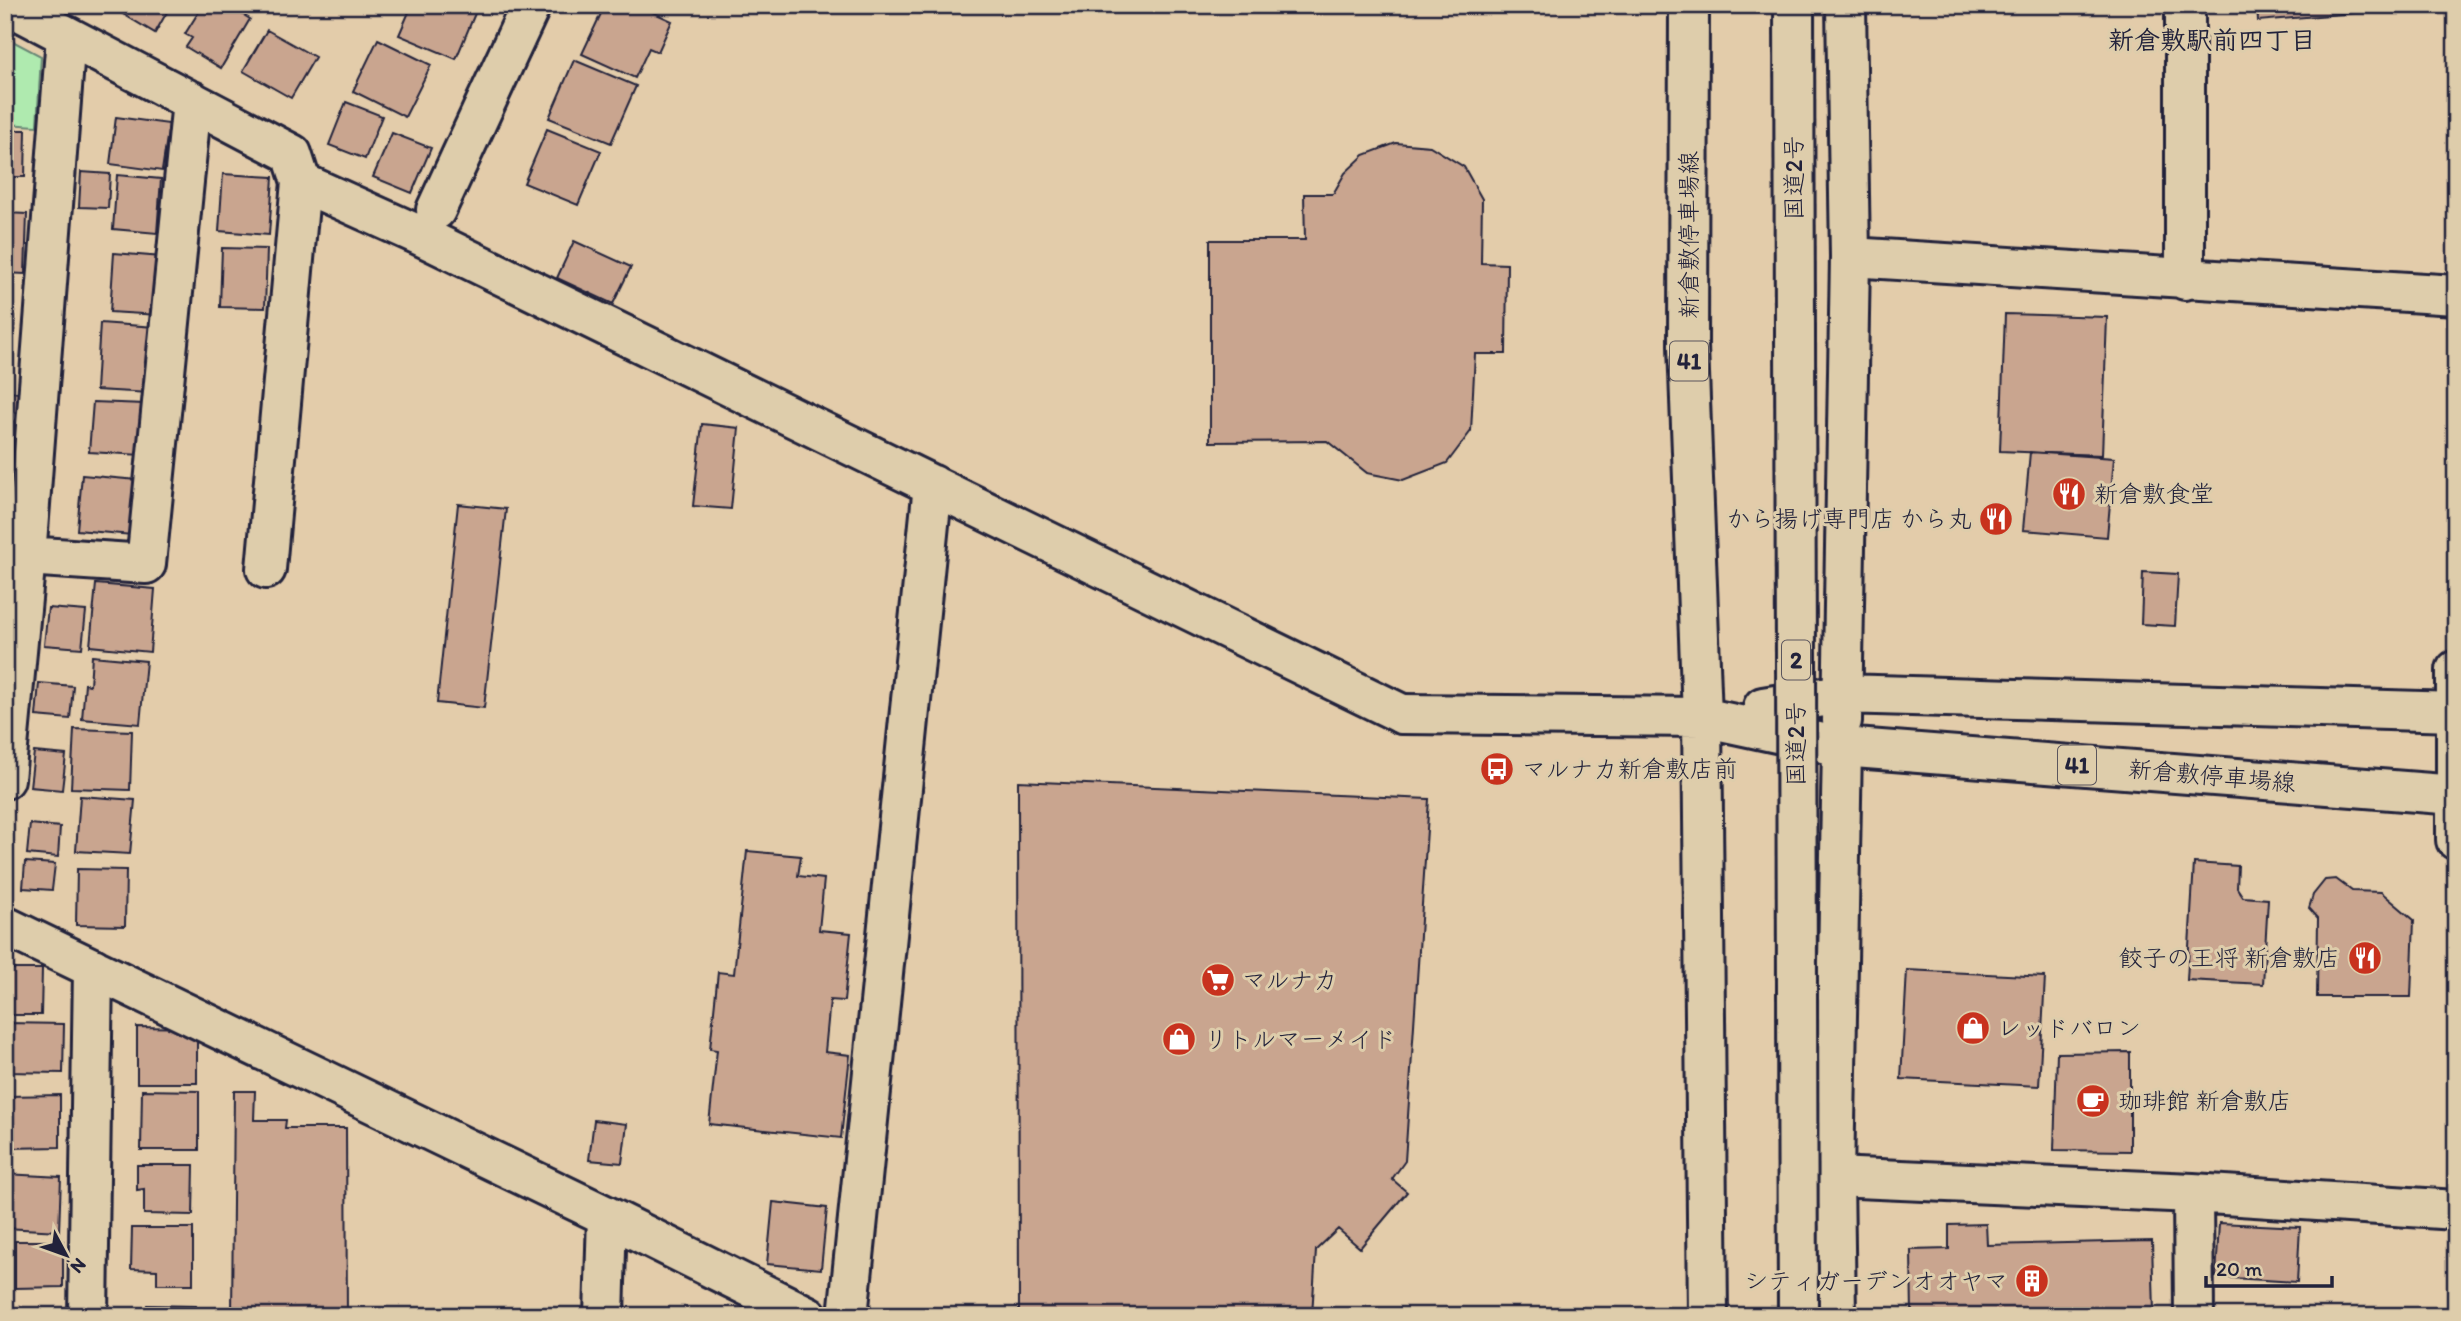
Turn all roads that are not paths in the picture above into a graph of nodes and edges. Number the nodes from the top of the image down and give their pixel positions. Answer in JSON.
{"nodes":[{"id":1,"x":8,"y":5,"type":"edge"},
{"id":2,"x":531,"y":5,"type":"edge"},
{"id":3,"x":1689,"y":5,"type":"edge"},
{"id":4,"x":1794,"y":5,"type":"edge"},
{"id":5,"x":1846,"y":5,"type":"edge"},
{"id":6,"x":2185,"y":5,"type":"edge"},
{"id":7,"x":66,"y":36,"type":"junction"},
{"id":8,"x":192,"y":101,"type":"junction"},
{"id":9,"x":301,"y":182,"type":"junction"},
{"id":10,"x":436,"y":210,"type":"dead end"},
{"id":11,"x":1850,"y":257,"type":"junction"},
{"id":12,"x":2185,"y":280,"type":"junction"},
{"id":13,"x":2456,"y":295,"type":"edge"},
{"id":14,"x":933,"y":485,"type":"junction"},
{"id":15,"x":26,"y":556,"type":"junction"},
{"id":16,"x":266,"y":569,"type":"dead end"},
{"id":17,"x":2456,"y":670,"type":"edge"},
{"id":18,"x":1842,"y":694,"type":"junction"},
{"id":19,"x":2455,"y":712,"type":"edge"},
{"id":20,"x":1702,"y":717,"type":"junction"},
{"id":21,"x":1842,"y":747,"type":"junction"},
{"id":22,"x":5,"y":779,"type":"edge"},
{"id":23,"x":2455,"y":795,"type":"edge"},
{"id":24,"x":2456,"y":840,"type":"edge"},
{"id":25,"x":5,"y":926,"type":"edge"},
{"id":26,"x":93,"y":968,"type":"junction"},
{"id":27,"x":1834,"y":1177,"type":"junction"},
{"id":28,"x":2193,"y":1193,"type":"junction"},
{"id":29,"x":2456,"y":1210,"type":"edge"},
{"id":30,"x":607,"y":1216,"type":"junction"},
{"id":31,"x":88,"y":1316,"type":"edge"},
{"id":32,"x":604,"y":1316,"type":"edge"},
{"id":33,"x":808,"y":1316,"type":"edge"},
{"id":34,"x":848,"y":1316,"type":"edge"},
{"id":35,"x":1708,"y":1316,"type":"edge"},
{"id":36,"x":1798,"y":1316,"type":"edge"},
{"id":37,"x":1836,"y":1316,"type":"edge"},
{"id":38,"x":2193,"y":1316,"type":"edge"}],
"edges":[{"from":1,"to":7,"type":"main road"},
{"from":2,"to":10,"type":"main road"},
{"from":3,"to":20,"type":"main road","name":"新倉敷停車場線","number":"41"},
{"from":4,"to":36,"type":"main road","name":"国道2号","number":"2","bridge":true},
{"from":5,"to":11,"type":"main road"},
{"from":6,"to":12,"type":"main road"},
{"from":7,"to":8,"type":"main road"},
{"from":7,"to":15,"type":"main road"},
{"from":8,"to":9,"type":"main road"},
{"from":8,"to":15,"type":"main road"},
{"from":9,"to":14,"type":"main road"},
{"from":9,"to":16,"type":"main road"},
{"from":11,"to":12,"type":"main road"},
{"from":11,"to":18,"type":"main road"},
{"from":12,"to":13,"type":"main road"},
{"from":14,"to":20,"type":"main road"},
{"from":14,"to":34,"type":"main road"},
{"from":15,"to":22,"type":"main road"},
{"from":17,"to":19,"type":"main road"},
{"from":18,"to":19,"type":"main road"},
{"from":18,"to":20,"type":"main road"},
{"from":18,"to":21,"type":"main road"},
{"from":19,"to":23,"type":"main road"},
{"from":20,"to":21,"type":"main road","name":"新倉敷停車場線","number":"41"},
{"from":20,"to":35,"type":"main road"},
{"from":21,"to":23,"type":"main road","name":"新倉敷停車場線","number":"41"},
{"from":21,"to":27,"type":"main road"},
{"from":23,"to":24,"type":"main road"},
{"from":25,"to":26,"type":"main road"},
{"from":26,"to":30,"type":"main road"},
{"from":26,"to":31,"type":"main road"},
{"from":27,"to":28,"type":"main road"},
{"from":27,"to":37,"type":"main road"},
{"from":28,"to":29,"type":"main road"},
{"from":28,"to":38,"type":"main road"},
{"from":30,"to":32,"type":"main road"},
{"from":30,"to":33,"type":"main road"}]}
